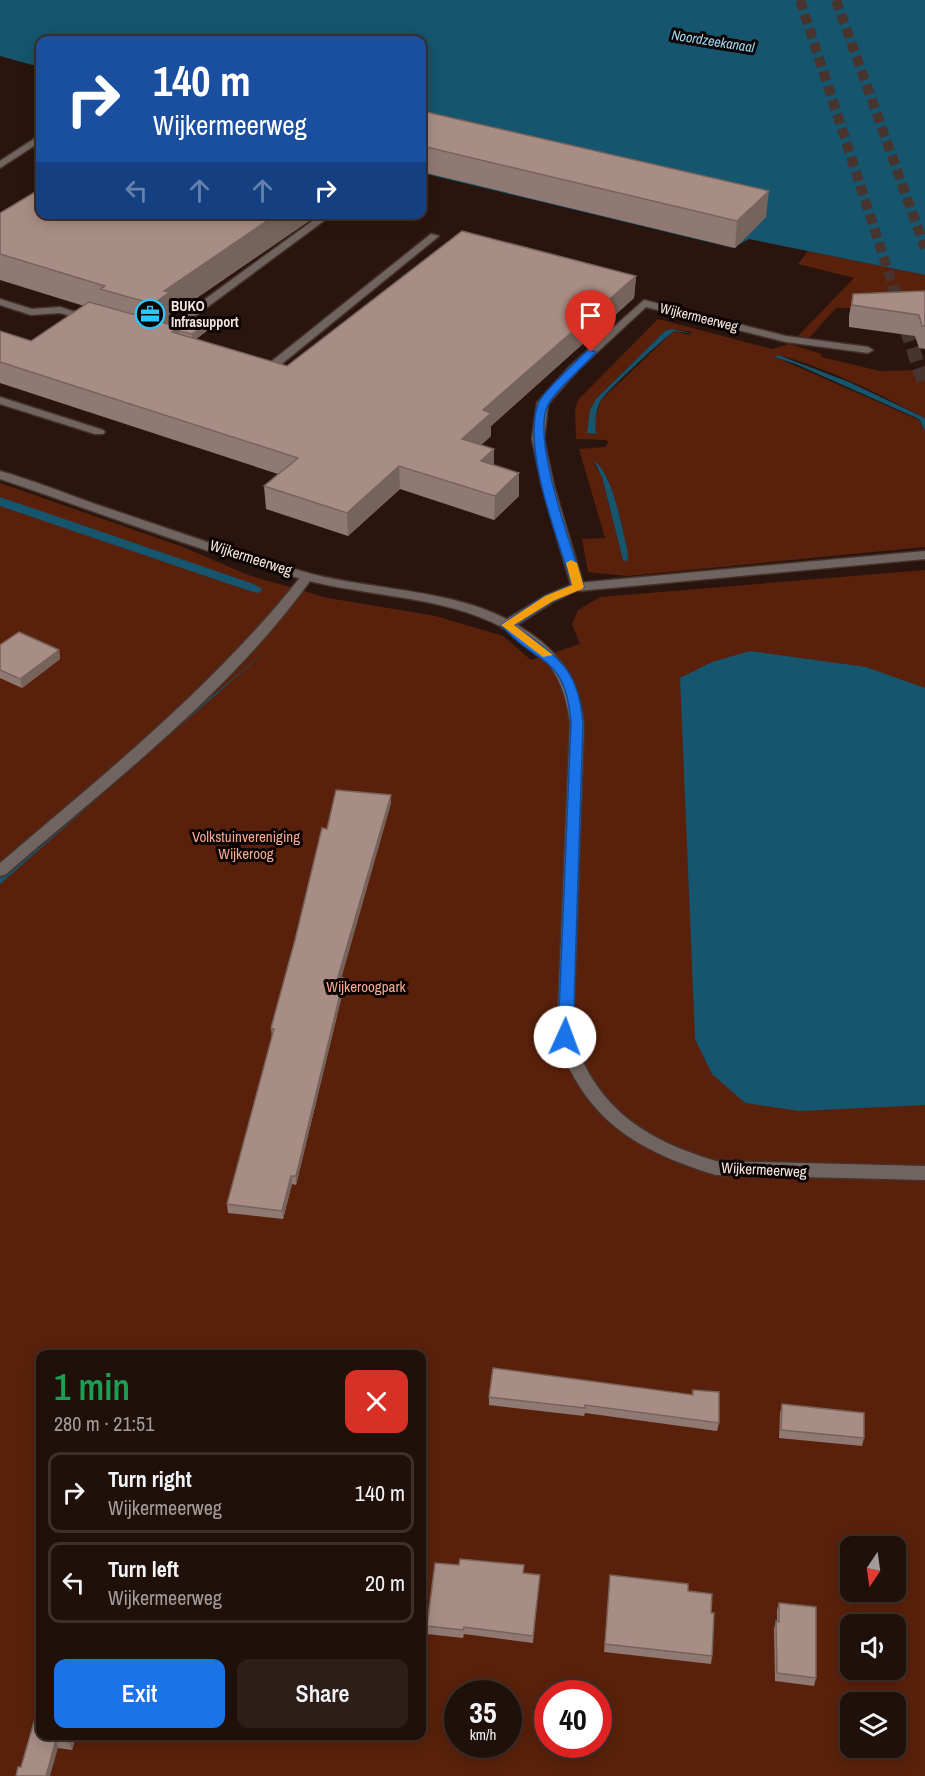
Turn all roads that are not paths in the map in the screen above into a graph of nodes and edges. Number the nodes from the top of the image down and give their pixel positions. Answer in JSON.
{"nodes":[{"id":1,"x":36,"y":141,"type":"edge"},
{"id":2,"x":0,"y":165,"type":"edge"},
{"id":3,"x":323,"y":219,"type":"edge"},
{"id":4,"x":434,"y":236,"type":"dead end"},
{"id":5,"x":0,"y":302,"type":"edge"},
{"id":6,"x":104,"y":322,"type":"edge"},
{"id":7,"x":159,"y":338,"type":"edge"},
{"id":8,"x":868,"y":350,"type":"dead end"},
{"id":9,"x":247,"y":363,"type":"edge"},
{"id":10,"x":0,"y":400,"type":"edge"},
{"id":11,"x":99,"y":432,"type":"dead end"},
{"id":12,"x":0,"y":475,"type":"edge"},
{"id":13,"x":925,"y":555,"type":"edge"},
{"id":14,"x":307,"y":577,"type":"junction"},
{"id":15,"x":578,"y":587,"type":"junction"},
{"id":16,"x":507,"y":625,"type":"junction"},
{"id":17,"x":0,"y":872,"type":"edge"},
{"id":18,"x":925,"y":1173,"type":"edge"}],
"edges":[{"from":1,"to":2,"type":"street"},
{"from":3,"to":7,"type":"street"},
{"from":4,"to":9,"type":"street"},
{"from":5,"to":6,"type":"street"},
{"from":8,"to":15,"type":"street","name":"Wijkermeerweg"},
{"from":10,"to":11,"type":"street"},
{"from":12,"to":14,"type":"street","name":"Wijkermeerweg"},
{"from":13,"to":15,"type":"street"},
{"from":14,"to":16,"type":"street","name":"Wijkermeerweg"},
{"from":14,"to":17,"type":"street"},
{"from":15,"to":16,"type":"street"},
{"from":16,"to":18,"type":"street","name":"Wijkermeerweg"}]}
